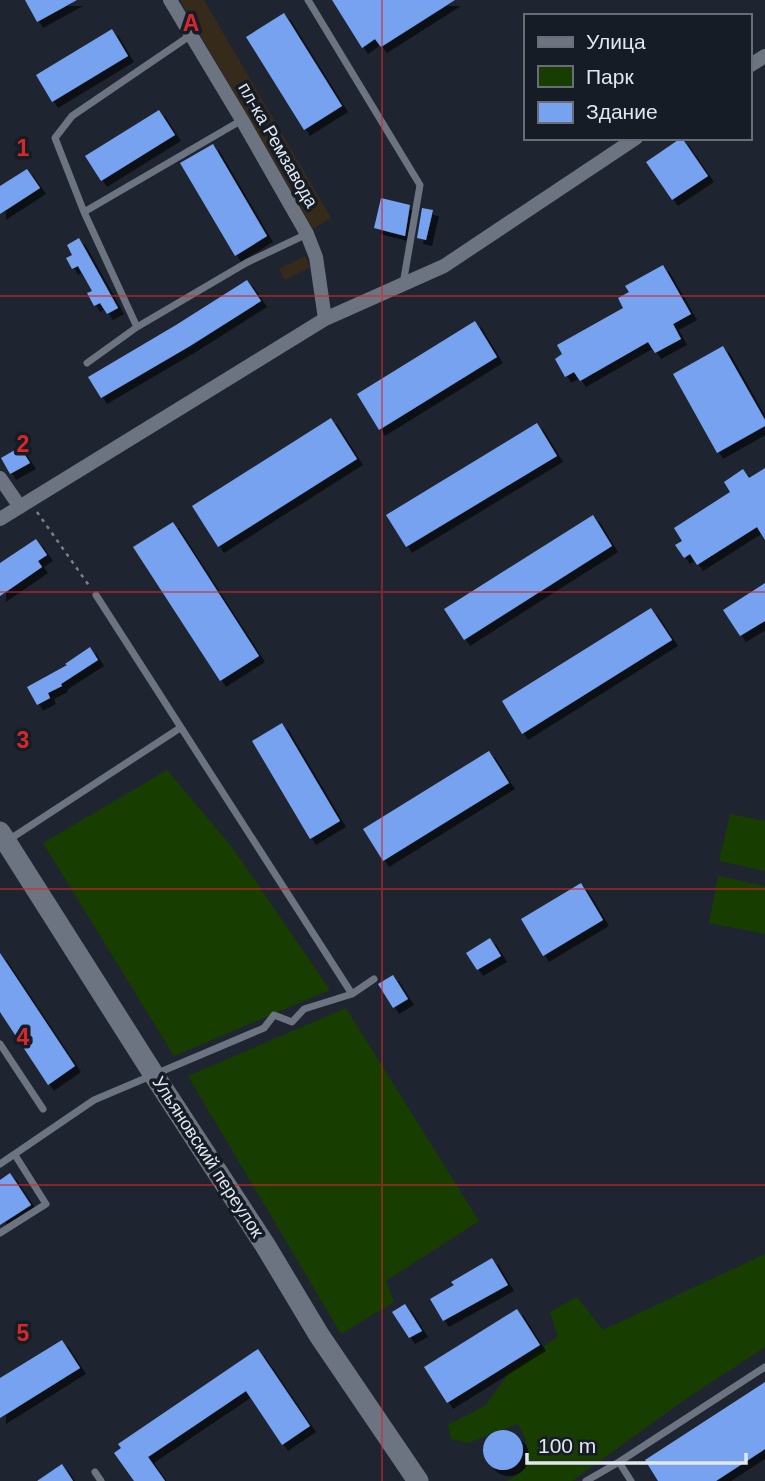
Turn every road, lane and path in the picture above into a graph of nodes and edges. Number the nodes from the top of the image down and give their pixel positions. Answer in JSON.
{"nodes":[{"id":1,"x":170,"y":0,"type":"edge"},
{"id":2,"x":308,"y":0,"type":"edge"},
{"id":3,"x":191,"y":35,"type":"junction"},
{"id":4,"x":242,"y":120,"type":"junction"},
{"id":5,"x":633,"y":140,"type":"edge"},
{"id":6,"x":84,"y":212,"type":"junction"},
{"id":7,"x":307,"y":234,"type":"junction"},
{"id":8,"x":403,"y":285,"type":"junction"},
{"id":9,"x":325,"y":319,"type":"junction"},
{"id":10,"x":137,"y":327,"type":"junction"},
{"id":11,"x":87,"y":363,"type":"dead end"},
{"id":12,"x":0,"y":478,"type":"edge"},
{"id":13,"x":24,"y":504,"type":"junction"},
{"id":14,"x":0,"y":519,"type":"edge"},
{"id":15,"x":96,"y":595,"type":"joint"},
{"id":16,"x":180,"y":728,"type":"junction"},
{"id":17,"x":2,"y":840,"type":"edge"},
{"id":18,"x":374,"y":979,"type":"dead end"},
{"id":19,"x":352,"y":993,"type":"junction"},
{"id":20,"x":0,"y":1044,"type":"edge"},
{"id":21,"x":154,"y":1075,"type":"junction"},
{"id":22,"x":43,"y":1110,"type":"dead end"},
{"id":23,"x":15,"y":1155,"type":"junction"},
{"id":24,"x":0,"y":1164,"type":"edge"},
{"id":25,"x":0,"y":1233,"type":"edge"},
{"id":26,"x":765,"y":1367,"type":"edge"},
{"id":27,"x":618,"y":1462,"type":"junction"},
{"id":28,"x":95,"y":1472,"type":"dead end"},
{"id":29,"x":101,"y":1481,"type":"edge"},
{"id":30,"x":418,"y":1481,"type":"edge"},
{"id":31,"x":586,"y":1481,"type":"edge"},
{"id":32,"x":631,"y":1481,"type":"edge"}],
"edges":[{"from":1,"to":3,"type":"street","name":"пл-ка Ремзавода"},
{"from":2,"to":8,"type":"lane"},
{"from":3,"to":4,"type":"street","name":"пл-ка Ремзавода"},
{"from":3,"to":6,"type":"lane"},
{"from":4,"to":6,"type":"lane"},
{"from":4,"to":7,"type":"street","name":"пл-ка Ремзавода"},
{"from":5,"to":8,"type":"street"},
{"from":6,"to":10,"type":"lane"},
{"from":7,"to":9,"type":"street","name":"пл-ка Ремзавода"},
{"from":7,"to":10,"type":"lane"},
{"from":8,"to":9,"type":"street"},
{"from":9,"to":13,"type":"street"},
{"from":10,"to":11,"type":"lane"},
{"from":12,"to":13,"type":"street"},
{"from":13,"to":14,"type":"street"},
{"from":13,"to":15,"type":"path"},
{"from":15,"to":16,"type":"lane"},
{"from":16,"to":17,"type":"lane"},
{"from":16,"to":19,"type":"lane"},
{"from":17,"to":21,"type":"main road","name":"Ульяновский переулок"},
{"from":18,"to":19,"type":"lane"},
{"from":19,"to":21,"type":"lane"},
{"from":20,"to":22,"type":"lane"},
{"from":21,"to":23,"type":"lane"},
{"from":21,"to":30,"type":"main road","name":"Ульяновский переулок"},
{"from":23,"to":24,"type":"lane"},
{"from":23,"to":25,"type":"lane"},
{"from":26,"to":27,"type":"lane"},
{"from":27,"to":31,"type":"lane"},
{"from":27,"to":32,"type":"lane"},
{"from":28,"to":29,"type":"lane"}]}
